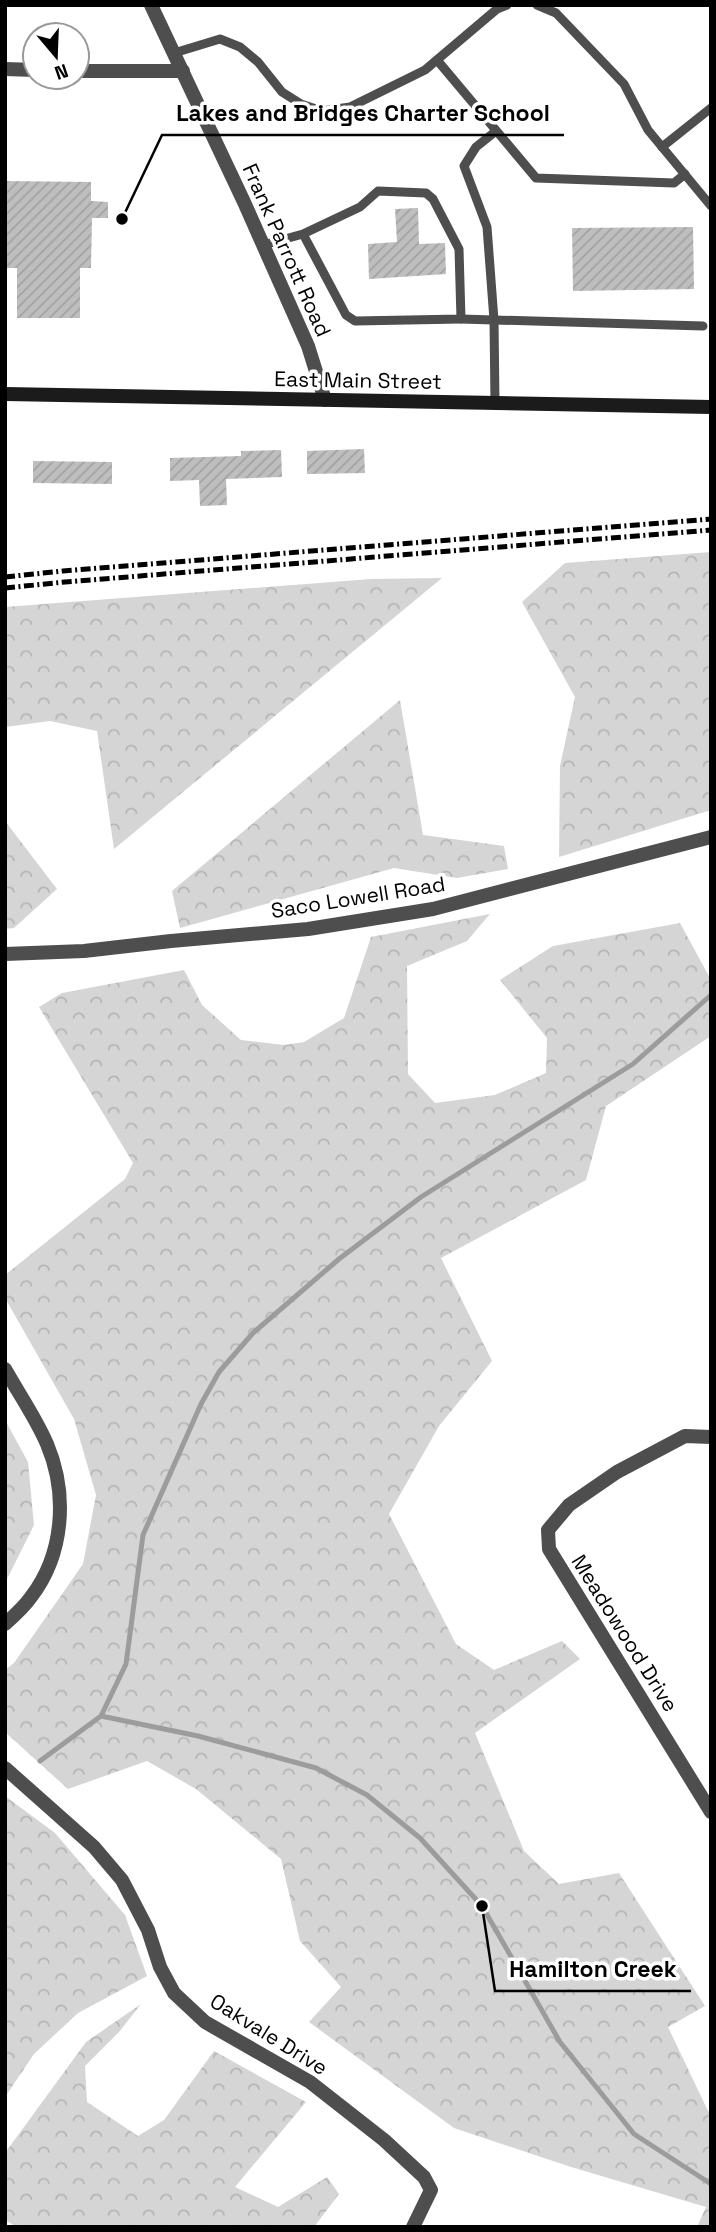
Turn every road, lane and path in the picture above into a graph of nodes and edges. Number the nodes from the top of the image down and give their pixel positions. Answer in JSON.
{"nodes":[{"id":1,"x":151,"y":5,"type":"edge"},
{"id":2,"x":507,"y":5,"type":"edge"},
{"id":3,"x":537,"y":5,"type":"edge"},
{"id":4,"x":174,"y":53,"type":"junction"},
{"id":5,"x":436,"y":61,"type":"junction"},
{"id":6,"x":91,"y":71,"type":"edge"},
{"id":7,"x":183,"y":71,"type":"junction"},
{"id":8,"x":711,"y":108,"type":"edge"},
{"id":9,"x":496,"y":131,"type":"junction"},
{"id":10,"x":662,"y":147,"type":"junction"},
{"id":11,"x":685,"y":174,"type":"junction"},
{"id":12,"x":711,"y":206,"type":"edge"},
{"id":13,"x":303,"y":234,"type":"junction"},
{"id":14,"x":263,"y":245,"type":"junction"},
{"id":15,"x":461,"y":319,"type":"junction"},
{"id":16,"x":494,"y":320,"type":"junction"},
{"id":17,"x":703,"y":326,"type":"dead end"},
{"id":18,"x":5,"y":394,"type":"edge"},
{"id":19,"x":324,"y":400,"type":"junction"},
{"id":20,"x":495,"y":403,"type":"junction"},
{"id":21,"x":711,"y":407,"type":"edge"},
{"id":22,"x":711,"y":837,"type":"edge"},
{"id":23,"x":5,"y":954,"type":"edge"},
{"id":24,"x":5,"y":1369,"type":"edge"},
{"id":25,"x":711,"y":1437,"type":"edge"},
{"id":26,"x":5,"y":1624,"type":"edge"},
{"id":27,"x":5,"y":1768,"type":"edge"},
{"id":28,"x":711,"y":1812,"type":"edge"},
{"id":29,"x":413,"y":2227,"type":"edge"}],
"edges":[{"from":1,"to":4,"type":"street","name":"Frank Parrott Road"},
{"from":2,"to":5,"type":"lane"},
{"from":3,"to":10,"type":"lane"},
{"from":4,"to":5,"type":"lane"},
{"from":4,"to":7,"type":"street","name":"Frank Parrott Road"},
{"from":5,"to":9,"type":"lane"},
{"from":6,"to":7,"type":"street"},
{"from":7,"to":14,"type":"street","name":"Frank Parrott Road"},
{"from":8,"to":10,"type":"lane"},
{"from":9,"to":11,"type":"lane"},
{"from":9,"to":16,"type":"lane"},
{"from":10,"to":11,"type":"lane"},
{"from":11,"to":12,"type":"lane"},
{"from":13,"to":14,"type":"lane"},
{"from":13,"to":15,"type":"lane"},
{"from":13,"to":15,"type":"lane"},
{"from":14,"to":19,"type":"street","name":"Frank Parrott Road"},
{"from":15,"to":16,"type":"lane"},
{"from":16,"to":17,"type":"lane"},
{"from":16,"to":20,"type":"lane"},
{"from":18,"to":19,"type":"main road","name":"East Main Street"},
{"from":19,"to":20,"type":"main road","name":"East Main Street"},
{"from":20,"to":21,"type":"main road","name":"East Main Street"},
{"from":22,"to":23,"type":"street","name":"Saco Lowell Road"},
{"from":24,"to":26,"type":"street"},
{"from":25,"to":28,"type":"street","name":"Meadowood Drive"},
{"from":27,"to":29,"type":"street","name":"Oakvale Drive"}]}
